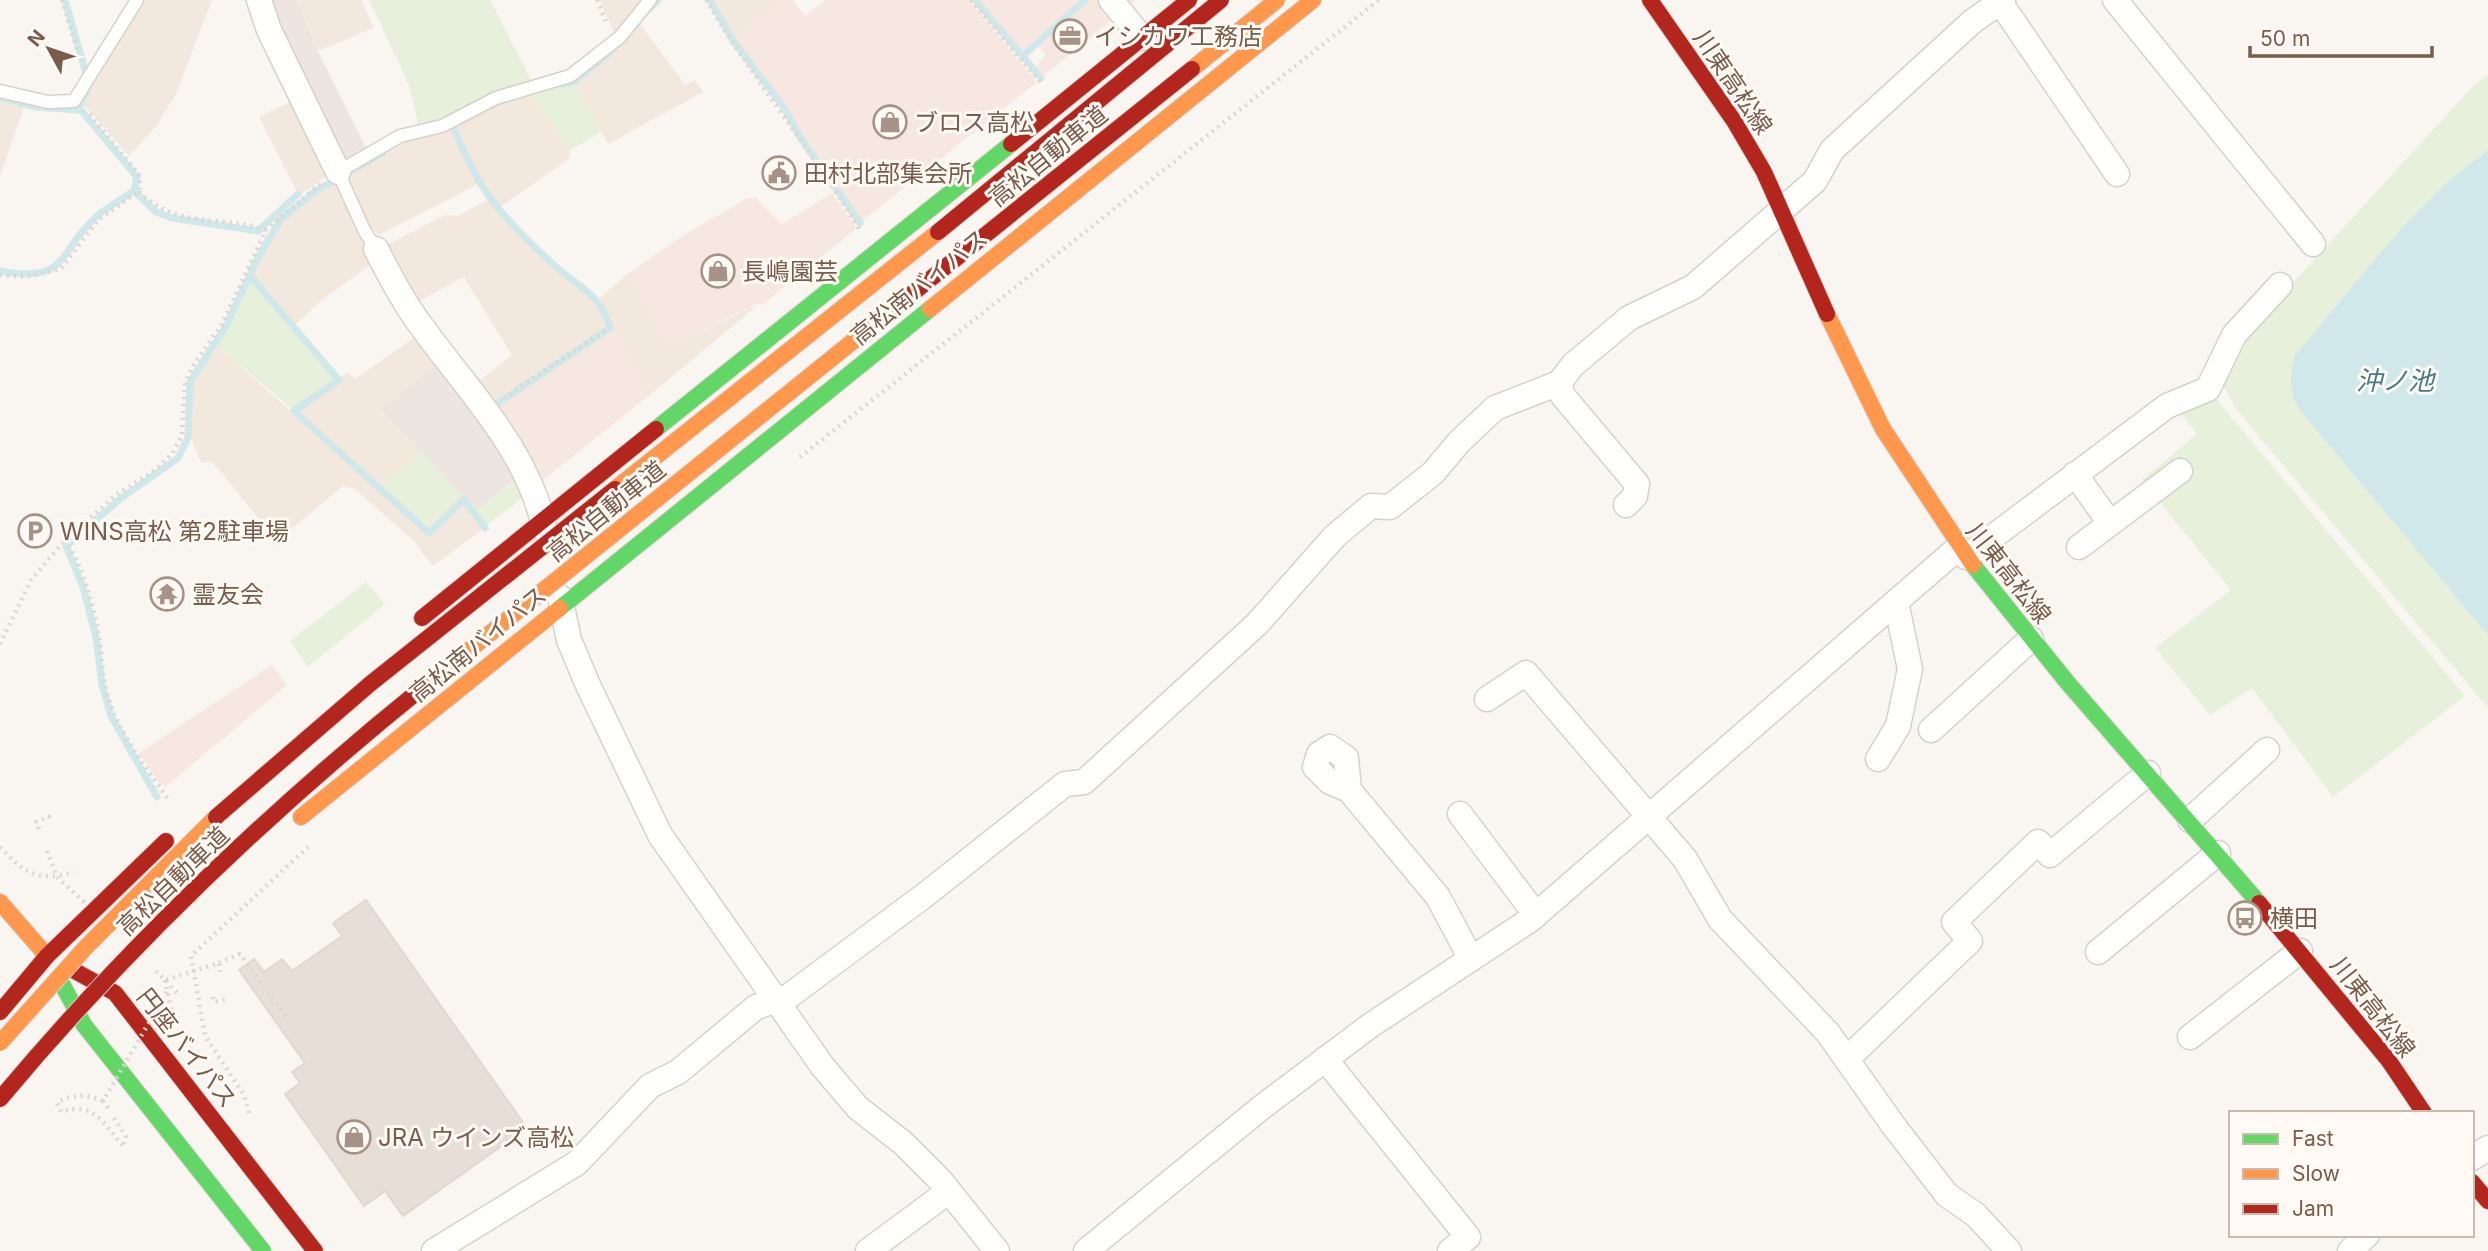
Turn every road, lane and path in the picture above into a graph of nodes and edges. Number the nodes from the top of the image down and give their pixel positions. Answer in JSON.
{"nodes":[{"id":1,"x":62,"y":0,"type":"edge"},
{"id":2,"x":137,"y":0,"type":"edge"},
{"id":3,"x":259,"y":0,"type":"edge"},
{"id":4,"x":597,"y":0,"type":"edge"},
{"id":5,"x":650,"y":0,"type":"edge"},
{"id":6,"x":706,"y":0,"type":"edge"},
{"id":7,"x":971,"y":0,"type":"edge"},
{"id":8,"x":1111,"y":0,"type":"edge"},
{"id":9,"x":1189,"y":0,"type":"edge"},
{"id":10,"x":1221,"y":0,"type":"edge"},
{"id":11,"x":1278,"y":0,"type":"edge"},
{"id":12,"x":1313,"y":0,"type":"edge"},
{"id":13,"x":1379,"y":0,"type":"edge"},
{"id":14,"x":1650,"y":0,"type":"edge"},
{"id":15,"x":2115,"y":0,"type":"edge"},
{"id":16,"x":2001,"y":1,"type":"edge"},
{"id":17,"x":1142,"y":38,"type":"junction"},
{"id":18,"x":615,"y":41,"type":"junction"},
{"id":19,"x":85,"y":80,"type":"junction"},
{"id":20,"x":1045,"y":88,"type":"dead end"},
{"id":21,"x":0,"y":91,"type":"edge"},
{"id":22,"x":74,"y":101,"type":"junction"},
{"id":23,"x":338,"y":172,"type":"junction"},
{"id":24,"x":2117,"y":174,"type":"dead end"},
{"id":25,"x":139,"y":191,"type":"junction"},
{"id":26,"x":1781,"y":210,"type":"junction"},
{"id":27,"x":265,"y":230,"type":"junction"},
{"id":28,"x":863,"y":235,"type":"dead end"},
{"id":29,"x":2313,"y":244,"type":"dead end"},
{"id":30,"x":376,"y":249,"type":"joint"},
{"id":31,"x":0,"y":275,"type":"edge"},
{"id":32,"x":2280,"y":285,"type":"dead end"},
{"id":33,"x":609,"y":328,"type":"dead end"},
{"id":34,"x":1559,"y":383,"type":"junction"},
{"id":35,"x":486,"y":410,"type":"junction"},
{"id":36,"x":799,"y":458,"type":"dead end"},
{"id":37,"x":2180,"y":471,"type":"dead end"},
{"id":38,"x":2075,"y":474,"type":"junction"},
{"id":39,"x":1626,"y":505,"type":"dead end"},
{"id":40,"x":543,"y":521,"type":"junction"},
{"id":41,"x":2110,"y":523,"type":"junction"},
{"id":42,"x":66,"y":539,"type":"junction"},
{"id":43,"x":2079,"y":547,"type":"dead end"},
{"id":44,"x":1963,"y":552,"type":"junction"},
{"id":45,"x":1896,"y":602,"type":"junction"},
{"id":46,"x":562,"y":606,"type":"junction"},
{"id":47,"x":413,"y":625,"type":"dead end"},
{"id":48,"x":2031,"y":639,"type":"junction"},
{"id":49,"x":0,"y":644,"type":"edge"},
{"id":50,"x":1487,"y":699,"type":"dead end"},
{"id":51,"x":1931,"y":730,"type":"dead end"},
{"id":52,"x":2267,"y":750,"type":"dead end"},
{"id":53,"x":1878,"y":759,"type":"dead end"},
{"id":54,"x":2148,"y":773,"type":"junction"},
{"id":55,"x":1349,"y":790,"type":"dead end"},
{"id":56,"x":167,"y":798,"type":"dead end"},
{"id":57,"x":1460,"y":814,"type":"dead end"},
{"id":58,"x":1650,"y":818,"type":"junction"},
{"id":59,"x":2190,"y":820,"type":"junction"},
{"id":60,"x":51,"y":822,"type":"dead end"},
{"id":61,"x":287,"y":828,"type":"dead end"},
{"id":62,"x":39,"y":829,"type":"dead end"},
{"id":63,"x":177,"y":830,"type":"dead end"},
{"id":64,"x":318,"y":839,"type":"dead end"},
{"id":65,"x":0,"y":846,"type":"edge"},
{"id":66,"x":2218,"y":853,"type":"junction"},
{"id":67,"x":74,"y":872,"type":"dead end"},
{"id":68,"x":0,"y":902,"type":"edge"},
{"id":69,"x":1536,"y":915,"type":"junction"},
{"id":70,"x":185,"y":923,"type":"dead end"},
{"id":71,"x":2300,"y":951,"type":"junction"},
{"id":72,"x":2098,"y":952,"type":"dead end"},
{"id":73,"x":47,"y":956,"type":"junction"},
{"id":74,"x":1471,"y":959,"type":"junction"},
{"id":75,"x":219,"y":962,"type":"dead end"},
{"id":76,"x":167,"y":992,"type":"junction"},
{"id":77,"x":115,"y":993,"type":"junction"},
{"id":78,"x":177,"y":993,"type":"dead end"},
{"id":79,"x":224,"y":995,"type":"dead end"},
{"id":80,"x":213,"y":997,"type":"dead end"},
{"id":81,"x":773,"y":999,"type":"junction"},
{"id":82,"x":170,"y":1005,"type":"dead end"},
{"id":83,"x":0,"y":1012,"type":"edge"},
{"id":84,"x":289,"y":1020,"type":"dead end"},
{"id":85,"x":84,"y":1026,"type":"junction"},
{"id":86,"x":2190,"y":1037,"type":"dead end"},
{"id":87,"x":0,"y":1043,"type":"edge"},
{"id":88,"x":1325,"y":1059,"type":"junction"},
{"id":89,"x":1847,"y":1059,"type":"junction"},
{"id":90,"x":103,"y":1101,"type":"junction"},
{"id":91,"x":3,"y":1106,"type":"edge"},
{"id":92,"x":108,"y":1108,"type":"dead end"},
{"id":93,"x":2423,"y":1111,"type":"edge"},
{"id":94,"x":114,"y":1118,"type":"dead end"},
{"id":95,"x":257,"y":1124,"type":"dead end"},
{"id":96,"x":2474,"y":1184,"type":"edge"},
{"id":97,"x":949,"y":1191,"type":"junction"},
{"id":98,"x":2488,"y":1201,"type":"edge"},
{"id":99,"x":2365,"y":1237,"type":"edge"},
{"id":100,"x":460,"y":1245,"type":"edge"},
{"id":101,"x":264,"y":1251,"type":"edge"},
{"id":102,"x":315,"y":1251,"type":"edge"},
{"id":103,"x":434,"y":1251,"type":"edge"},
{"id":104,"x":869,"y":1251,"type":"edge"},
{"id":105,"x":997,"y":1251,"type":"edge"},
{"id":106,"x":1086,"y":1251,"type":"edge"},
{"id":107,"x":1450,"y":1251,"type":"edge"},
{"id":108,"x":2009,"y":1251,"type":"edge"},
{"id":109,"x":2350,"y":1251,"type":"edge"}],
"edges":[{"from":1,"to":19,"type":"path"},
{"from":2,"to":19,"type":"lane"},
{"from":3,"to":23,"type":"street"},
{"from":4,"to":18,"type":"path"},
{"from":5,"to":18,"type":"lane"},
{"from":6,"to":28,"type":"path"},
{"from":7,"to":20,"type":"path"},
{"from":8,"to":17,"type":"street"},
{"from":9,"to":17,"type":"main road"},
{"from":10,"to":87,"type":"main road","name":"高松自動車道","bridge":true},
{"from":11,"to":91,"type":"main road","name":"高松自動車道","bridge":true},
{"from":12,"to":46,"type":"main road","name":"高松南バイパス"},
{"from":13,"to":36,"type":"path"},
{"from":14,"to":26,"type":"main road","name":"川東高松線"},
{"from":15,"to":29,"type":"street"},
{"from":16,"to":24,"type":"street"},
{"from":16,"to":26,"type":"street"},
{"from":17,"to":40,"type":"main road"},
{"from":18,"to":23,"type":"lane"},
{"from":19,"to":22,"type":"lane"},
{"from":21,"to":22,"type":"lane"},
{"from":22,"to":25,"type":"path"},
{"from":23,"to":27,"type":"path"},
{"from":23,"to":30,"type":"lane"},
{"from":25,"to":27,"type":"path"},
{"from":25,"to":31,"type":"path"},
{"from":26,"to":34,"type":"street"},
{"from":26,"to":44,"type":"main road","name":"川東高松線"},
{"from":27,"to":42,"type":"path"},
{"from":30,"to":35,"type":"street"},
{"from":32,"to":38,"type":"street"},
{"from":33,"to":35,"type":"path"},
{"from":34,"to":39,"type":"street"},
{"from":34,"to":81,"type":"street"},
{"from":35,"to":40,"type":"street"},
{"from":37,"to":41,"type":"street"},
{"from":38,"to":41,"type":"street"},
{"from":38,"to":44,"type":"street"},
{"from":40,"to":46,"type":"street"},
{"from":40,"to":47,"type":"main road"},
{"from":41,"to":43,"type":"street"},
{"from":42,"to":49,"type":"path"},
{"from":42,"to":56,"type":"path"},
{"from":44,"to":45,"type":"street"},
{"from":44,"to":48,"type":"main road","name":"川東高松線"},
{"from":45,"to":53,"type":"street"},
{"from":45,"to":58,"type":"street"},
{"from":46,"to":61,"type":"main road","name":"高松南バイパス"},
{"from":46,"to":81,"type":"street"},
{"from":48,"to":51,"type":"street"},
{"from":48,"to":54,"type":"main road","name":"川東高松線"},
{"from":50,"to":58,"type":"street"},
{"from":52,"to":59,"type":"street"},
{"from":54,"to":59,"type":"main road","name":"川東高松線"},
{"from":54,"to":89,"type":"street"},
{"from":55,"to":74,"type":"street"},
{"from":57,"to":69,"type":"street"},
{"from":58,"to":69,"type":"street"},
{"from":58,"to":89,"type":"street"},
{"from":59,"to":66,"type":"main road","name":"川東高松線"},
{"from":60,"to":62,"type":"path"},
{"from":63,"to":73,"type":"main road"},
{"from":64,"to":95,"type":"path"},
{"from":65,"to":67,"type":"path"},
{"from":66,"to":71,"type":"main road","name":"川東高松線"},
{"from":66,"to":72,"type":"street"},
{"from":68,"to":73,"type":"main road"},
{"from":69,"to":74,"type":"street"},
{"from":70,"to":77,"type":"main road"},
{"from":71,"to":86,"type":"street"},
{"from":71,"to":93,"type":"main road","name":"川東高松線"},
{"from":73,"to":77,"type":"main road","name":"円座バイパス"},
{"from":73,"to":83,"type":"main road"},
{"from":73,"to":85,"type":"main road"},
{"from":74,"to":88,"type":"street"},
{"from":75,"to":84,"type":"path"},
{"from":76,"to":78,"type":"path","bridge":true},
{"from":76,"to":82,"type":"path","bridge":true},
{"from":76,"to":90,"type":"path","bridge":true},
{"from":77,"to":85,"type":"main road"},
{"from":77,"to":102,"type":"main road","name":"円座バイパス"},
{"from":79,"to":80,"type":"path"},
{"from":81,"to":97,"type":"street"},
{"from":81,"to":100,"type":"street"},
{"from":85,"to":91,"type":"main road"},
{"from":85,"to":101,"type":"main road"},
{"from":88,"to":106,"type":"street"},
{"from":88,"to":107,"type":"street"},
{"from":89,"to":108,"type":"street"},
{"from":90,"to":92,"type":"path","bridge":true},
{"from":90,"to":94,"type":"path"},
{"from":96,"to":98,"type":"main road"},
{"from":97,"to":104,"type":"street"},
{"from":97,"to":105,"type":"street"},
{"from":99,"to":109,"type":"street"},
{"from":100,"to":103,"type":"street"}]}
